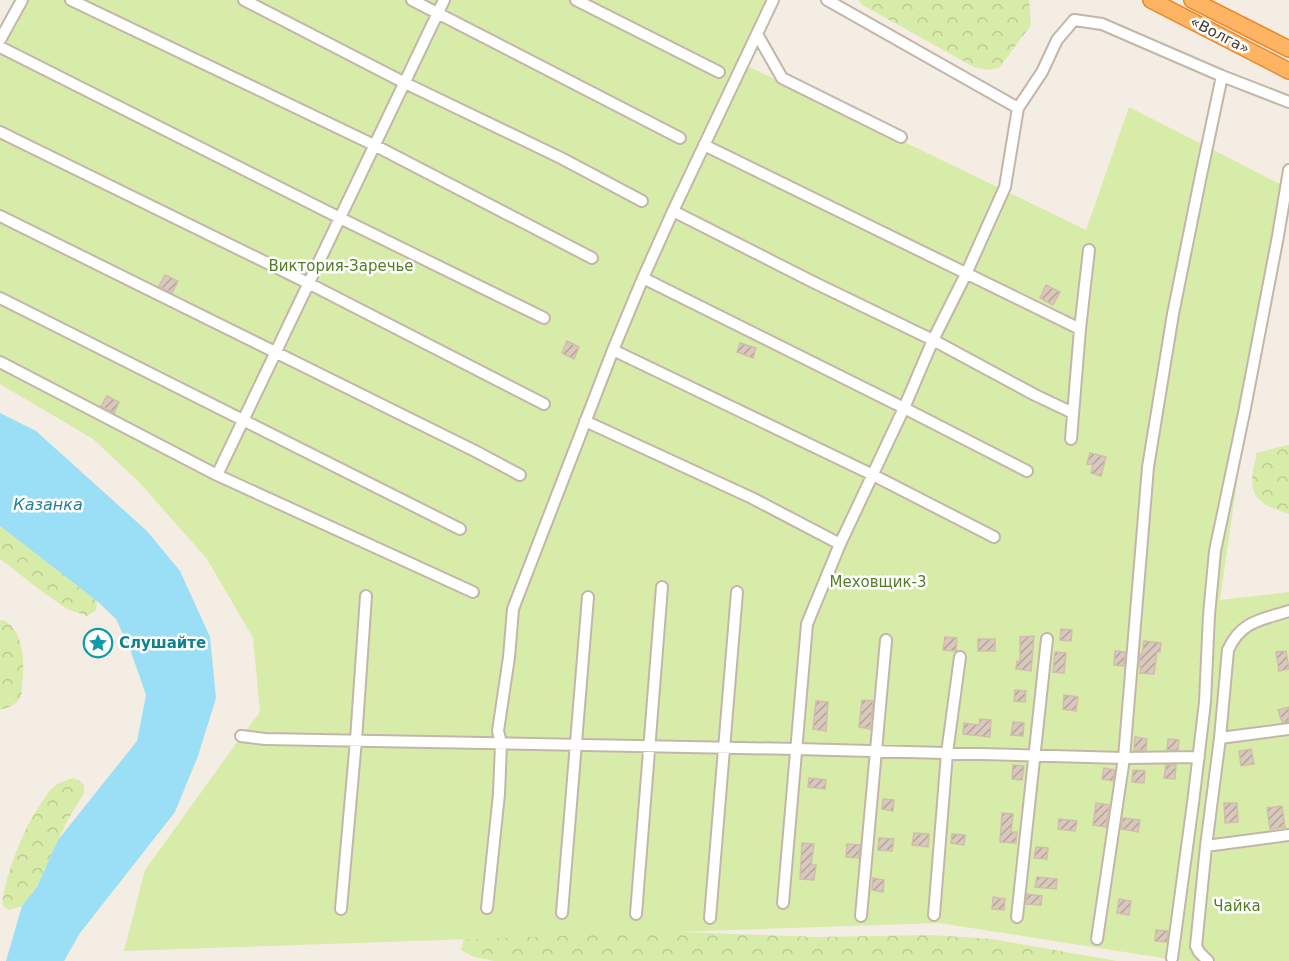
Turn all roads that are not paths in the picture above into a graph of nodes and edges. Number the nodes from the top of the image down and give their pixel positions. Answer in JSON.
{"nodes":[{"id":1,"x":22,"y":0,"type":"edge"},
{"id":2,"x":71,"y":0,"type":"edge"},
{"id":3,"x":244,"y":0,"type":"edge"},
{"id":4,"x":412,"y":0,"type":"edge"},
{"id":5,"x":444,"y":0,"type":"edge"},
{"id":6,"x":576,"y":0,"type":"edge"},
{"id":7,"x":773,"y":0,"type":"edge"},
{"id":8,"x":827,"y":0,"type":"edge"},
{"id":9,"x":1151,"y":0,"type":"edge"},
{"id":10,"x":1192,"y":0,"type":"edge"},
{"id":11,"x":438,"y":13,"type":"junction"},
{"id":12,"x":757,"y":34,"type":"junction"},
{"id":13,"x":0,"y":40,"type":"edge"},
{"id":14,"x":0,"y":47,"type":"edge"},
{"id":15,"x":1289,"y":49,"type":"edge"},
{"id":16,"x":1289,"y":71,"type":"edge"},
{"id":17,"x":719,"y":72,"type":"dead end"},
{"id":18,"x":1222,"y":76,"type":"junction"},
{"id":19,"x":405,"y":83,"type":"junction"},
{"id":20,"x":1289,"y":102,"type":"edge"},
{"id":21,"x":1018,"y":108,"type":"junction"},
{"id":22,"x":0,"y":132,"type":"edge"},
{"id":23,"x":901,"y":137,"type":"dead end"},
{"id":24,"x":680,"y":138,"type":"dead end"},
{"id":25,"x":704,"y":145,"type":"junction"},
{"id":26,"x":374,"y":146,"type":"junction"},
{"id":27,"x":1289,"y":170,"type":"edge"},
{"id":28,"x":642,"y":201,"type":"dead end"},
{"id":29,"x":673,"y":211,"type":"junction"},
{"id":30,"x":0,"y":216,"type":"edge"},
{"id":31,"x":340,"y":218,"type":"junction"},
{"id":32,"x":1089,"y":250,"type":"dead end"},
{"id":33,"x":592,"y":258,"type":"dead end"},
{"id":34,"x":966,"y":274,"type":"junction"},
{"id":35,"x":643,"y":278,"type":"junction"},
{"id":36,"x":309,"y":283,"type":"junction"},
{"id":37,"x":0,"y":298,"type":"edge"},
{"id":38,"x":544,"y":318,"type":"dead end"},
{"id":39,"x":1080,"y":329,"type":"junction"},
{"id":40,"x":933,"y":340,"type":"junction"},
{"id":41,"x":613,"y":350,"type":"junction"},
{"id":42,"x":275,"y":353,"type":"junction"},
{"id":43,"x":0,"y":362,"type":"edge"},
{"id":44,"x":544,"y":404,"type":"dead end"},
{"id":45,"x":904,"y":408,"type":"junction"},
{"id":46,"x":1073,"y":413,"type":"junction"},
{"id":47,"x":243,"y":420,"type":"junction"},
{"id":48,"x":585,"y":421,"type":"junction"},
{"id":49,"x":1071,"y":439,"type":"dead end"},
{"id":50,"x":1027,"y":471,"type":"dead end"},
{"id":51,"x":217,"y":474,"type":"junction"},
{"id":52,"x":520,"y":475,"type":"dead end"},
{"id":53,"x":873,"y":476,"type":"junction"},
{"id":54,"x":460,"y":529,"type":"dead end"},
{"id":55,"x":994,"y":537,"type":"dead end"},
{"id":56,"x":840,"y":544,"type":"junction"},
{"id":57,"x":662,"y":587,"type":"dead end"},
{"id":58,"x":473,"y":592,"type":"dead end"},
{"id":59,"x":737,"y":592,"type":"dead end"},
{"id":60,"x":366,"y":596,"type":"dead end"},
{"id":61,"x":588,"y":597,"type":"dead end"},
{"id":62,"x":1289,"y":611,"type":"edge"},
{"id":63,"x":1047,"y":639,"type":"dead end"},
{"id":64,"x":886,"y":640,"type":"dead end"},
{"id":65,"x":960,"y":657,"type":"dead end"},
{"id":66,"x":1289,"y":729,"type":"edge"},
{"id":67,"x":241,"y":736,"type":"dead end"},
{"id":68,"x":1220,"y":738,"type":"junction"},
{"id":69,"x":356,"y":740,"type":"junction"},
{"id":70,"x":501,"y":743,"type":"junction"},
{"id":71,"x":577,"y":744,"type":"junction"},
{"id":72,"x":650,"y":746,"type":"junction"},
{"id":73,"x":725,"y":747,"type":"junction"},
{"id":74,"x":797,"y":748,"type":"junction"},
{"id":75,"x":876,"y":751,"type":"junction"},
{"id":76,"x":947,"y":753,"type":"junction"},
{"id":77,"x":1034,"y":755,"type":"junction"},
{"id":78,"x":1199,"y":757,"type":"junction"},
{"id":79,"x":1124,"y":758,"type":"junction"},
{"id":80,"x":1289,"y":835,"type":"edge"},
{"id":81,"x":1206,"y":846,"type":"junction"},
{"id":82,"x":783,"y":903,"type":"dead end"},
{"id":83,"x":487,"y":908,"type":"dead end"},
{"id":84,"x":341,"y":909,"type":"dead end"},
{"id":85,"x":562,"y":913,"type":"dead end"},
{"id":86,"x":636,"y":914,"type":"dead end"},
{"id":87,"x":934,"y":915,"type":"dead end"},
{"id":88,"x":861,"y":916,"type":"dead end"},
{"id":89,"x":1017,"y":917,"type":"dead end"},
{"id":90,"x":710,"y":918,"type":"dead end"},
{"id":91,"x":1097,"y":939,"type":"dead end"},
{"id":92,"x":1172,"y":958,"type":"dead end"},
{"id":93,"x":1208,"y":961,"type":"edge"}],
"edges":[{"from":1,"to":13,"type":"lane"},
{"from":2,"to":26,"type":"lane"},
{"from":3,"to":19,"type":"lane"},
{"from":4,"to":11,"type":"lane"},
{"from":5,"to":11,"type":"lane"},
{"from":6,"to":17,"type":"lane"},
{"from":7,"to":12,"type":"lane"},
{"from":8,"to":21,"type":"lane"},
{"from":9,"to":16,"type":"highway","name":"«Волга»"},
{"from":10,"to":15,"type":"highway","name":"«Волга»"},
{"from":11,"to":19,"type":"lane"},
{"from":11,"to":24,"type":"lane"},
{"from":12,"to":23,"type":"lane"},
{"from":12,"to":25,"type":"lane"},
{"from":14,"to":31,"type":"lane"},
{"from":18,"to":20,"type":"lane"},
{"from":18,"to":21,"type":"lane"},
{"from":18,"to":79,"type":"lane"},
{"from":19,"to":26,"type":"lane"},
{"from":19,"to":28,"type":"lane"},
{"from":21,"to":34,"type":"lane"},
{"from":22,"to":36,"type":"lane"},
{"from":25,"to":29,"type":"lane"},
{"from":25,"to":34,"type":"lane"},
{"from":26,"to":31,"type":"lane"},
{"from":26,"to":33,"type":"lane"},
{"from":27,"to":78,"type":"lane"},
{"from":29,"to":35,"type":"lane"},
{"from":29,"to":40,"type":"lane"},
{"from":30,"to":42,"type":"lane"},
{"from":31,"to":36,"type":"lane"},
{"from":31,"to":38,"type":"lane"},
{"from":32,"to":39,"type":"lane"},
{"from":34,"to":39,"type":"lane"},
{"from":34,"to":40,"type":"lane"},
{"from":35,"to":41,"type":"lane"},
{"from":35,"to":45,"type":"lane"},
{"from":36,"to":42,"type":"lane"},
{"from":36,"to":44,"type":"lane"},
{"from":37,"to":47,"type":"lane"},
{"from":39,"to":46,"type":"lane"},
{"from":40,"to":45,"type":"lane"},
{"from":40,"to":46,"type":"lane"},
{"from":41,"to":48,"type":"lane"},
{"from":41,"to":53,"type":"lane"},
{"from":42,"to":47,"type":"lane"},
{"from":42,"to":52,"type":"lane"},
{"from":43,"to":51,"type":"lane"},
{"from":45,"to":50,"type":"lane"},
{"from":45,"to":53,"type":"lane"},
{"from":46,"to":49,"type":"lane"},
{"from":47,"to":51,"type":"lane"},
{"from":47,"to":54,"type":"lane"},
{"from":48,"to":56,"type":"lane"},
{"from":48,"to":70,"type":"lane"},
{"from":51,"to":58,"type":"lane"},
{"from":53,"to":55,"type":"lane"},
{"from":53,"to":56,"type":"lane"},
{"from":56,"to":74,"type":"lane"},
{"from":57,"to":72,"type":"lane"},
{"from":59,"to":73,"type":"lane"},
{"from":60,"to":69,"type":"lane"},
{"from":61,"to":71,"type":"lane"},
{"from":62,"to":68,"type":"lane"},
{"from":63,"to":77,"type":"lane"},
{"from":64,"to":75,"type":"lane"},
{"from":65,"to":76,"type":"lane"},
{"from":66,"to":68,"type":"lane"},
{"from":67,"to":69,"type":"lane"},
{"from":68,"to":81,"type":"lane"},
{"from":69,"to":70,"type":"lane"},
{"from":69,"to":84,"type":"lane"},
{"from":70,"to":71,"type":"lane"},
{"from":70,"to":83,"type":"lane"},
{"from":71,"to":72,"type":"lane"},
{"from":71,"to":85,"type":"lane"},
{"from":72,"to":73,"type":"lane"},
{"from":72,"to":86,"type":"lane"},
{"from":73,"to":74,"type":"lane"},
{"from":73,"to":90,"type":"lane"},
{"from":74,"to":75,"type":"lane"},
{"from":74,"to":82,"type":"lane"},
{"from":75,"to":76,"type":"lane"},
{"from":75,"to":88,"type":"lane"},
{"from":76,"to":77,"type":"lane"},
{"from":76,"to":87,"type":"lane"},
{"from":77,"to":79,"type":"lane"},
{"from":77,"to":89,"type":"lane"},
{"from":78,"to":79,"type":"lane"},
{"from":78,"to":92,"type":"lane"},
{"from":79,"to":91,"type":"lane"},
{"from":80,"to":81,"type":"lane"},
{"from":81,"to":93,"type":"lane"}]}
